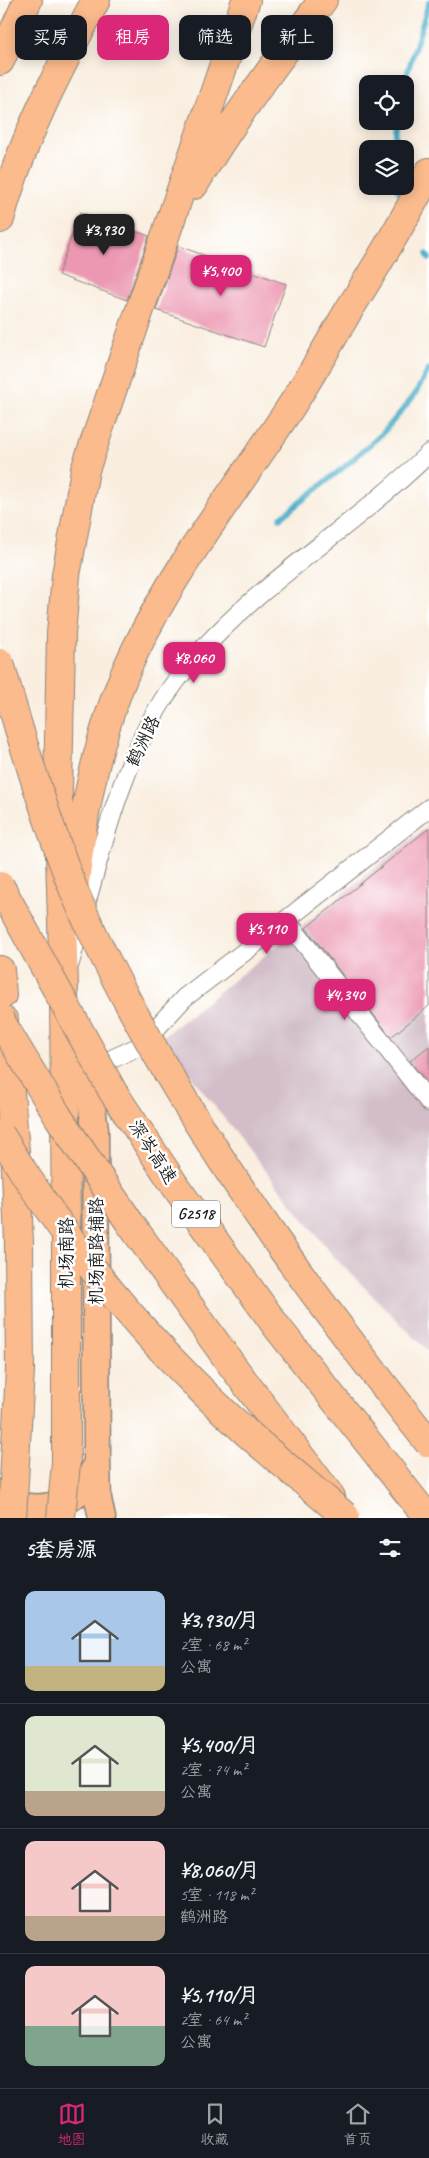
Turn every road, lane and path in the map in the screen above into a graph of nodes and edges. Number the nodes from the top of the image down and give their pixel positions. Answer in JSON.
{"nodes":[{"id":1,"x":28,"y":0,"type":"edge"},
{"id":2,"x":96,"y":0,"type":"edge"},
{"id":3,"x":246,"y":0,"type":"edge"},
{"id":4,"x":323,"y":0,"type":"edge"},
{"id":5,"x":0,"y":61,"type":"edge"},
{"id":6,"x":429,"y":172,"type":"edge"},
{"id":7,"x":0,"y":219,"type":"edge"},
{"id":8,"x":165,"y":236,"type":"junction"},
{"id":9,"x":429,"y":453,"type":"edge"},
{"id":10,"x":0,"y":663,"type":"edge"},
{"id":11,"x":429,"y":808,"type":"edge"},
{"id":12,"x":0,"y":886,"type":"edge"},
{"id":13,"x":286,"y":920,"type":"junction"},
{"id":14,"x":64,"y":987,"type":"junction"},
{"id":15,"x":0,"y":998,"type":"edge"},
{"id":16,"x":87,"y":1070,"type":"junction"},
{"id":17,"x":429,"y":1102,"type":"edge"},
{"id":18,"x":0,"y":1134,"type":"edge"},
{"id":19,"x":429,"y":1443,"type":"edge"},
{"id":20,"x":97,"y":1459,"type":"junction"},
{"id":21,"x":0,"y":1498,"type":"edge"},
{"id":22,"x":346,"y":1517,"type":"edge"},
{"id":23,"x":12,"y":1518,"type":"edge"},
{"id":24,"x":61,"y":1518,"type":"edge"},
{"id":25,"x":102,"y":1518,"type":"edge"},
{"id":26,"x":428,"y":1518,"type":"edge"}],
"edges":[{"from":1,"to":5,"type":"highway"},
{"from":2,"to":7,"type":"highway"},
{"from":3,"to":8,"type":"highway"},
{"from":4,"to":8,"type":"highway"},
{"from":6,"to":14,"type":"highway"},
{"from":8,"to":14,"type":"highway"},
{"from":9,"to":14,"type":"street","name":"鹤洲路"},
{"from":10,"to":19,"type":"highway","bridge":true},
{"from":11,"to":13,"type":"street"},
{"from":12,"to":26,"type":"highway","name":"深岑高速","number":"G2518","bridge":true},
{"from":13,"to":16,"type":"street"},
{"from":13,"to":17,"type":"street"},
{"from":14,"to":16,"type":"main road","name":"机场南路辅路"},
{"from":14,"to":24,"type":"highway","name":"机场南路","bridge":true},
{"from":15,"to":22,"type":"highway","bridge":true},
{"from":15,"to":23,"type":"highway","bridge":true},
{"from":16,"to":20,"type":"main road","name":"机场南路辅路"},
{"from":18,"to":22,"type":"highway","bridge":true},
{"from":20,"to":21,"type":"main road"},
{"from":20,"to":25,"type":"main road","name":"机场南路辅路"}]}
